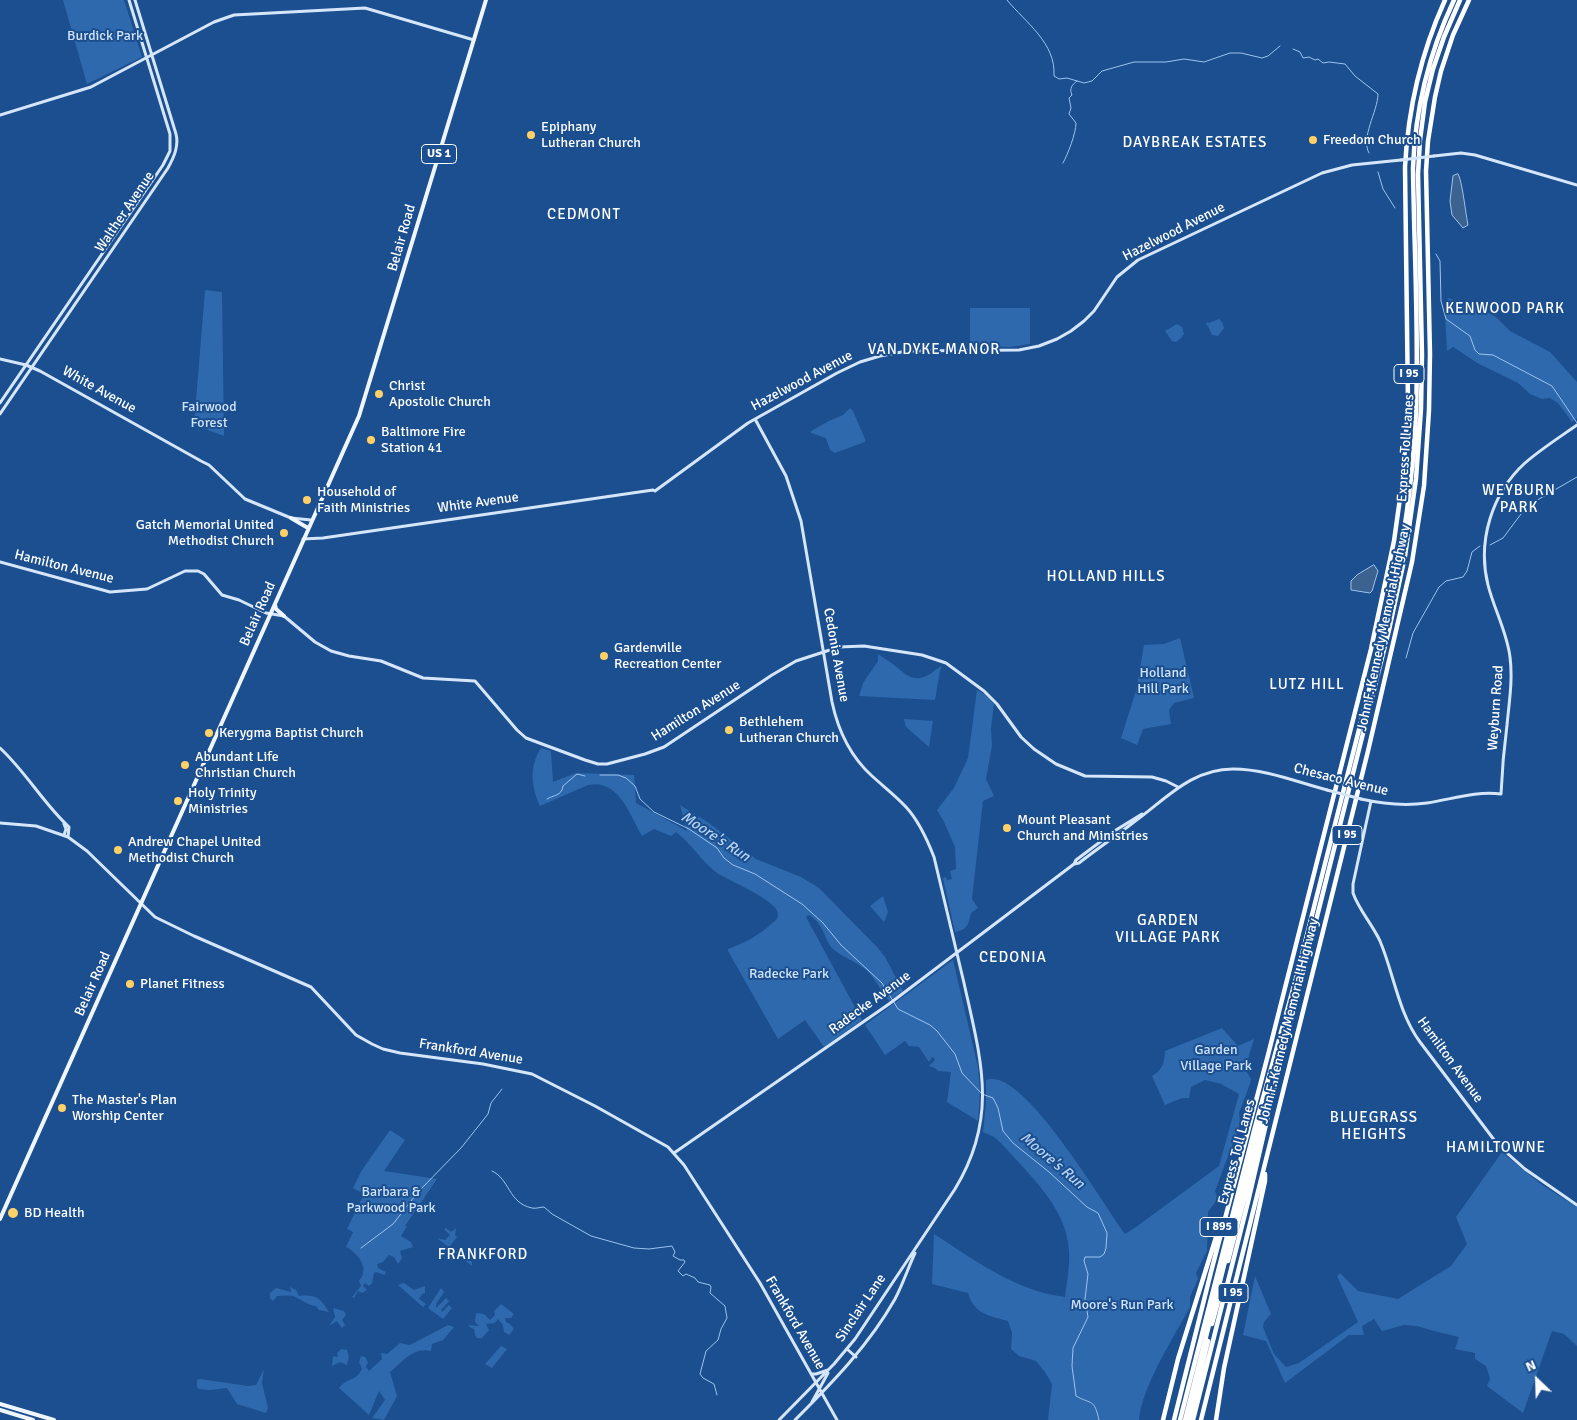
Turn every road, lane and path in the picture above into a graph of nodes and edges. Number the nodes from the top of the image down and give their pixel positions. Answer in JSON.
{"nodes":[{"id":1,"x":129,"y":0,"type":"edge"},
{"id":2,"x":135,"y":0,"type":"edge"},
{"id":3,"x":486,"y":0,"type":"edge"},
{"id":4,"x":1445,"y":0,"type":"edge"},
{"id":5,"x":1454,"y":0,"type":"edge"},
{"id":6,"x":1460,"y":0,"type":"edge"},
{"id":7,"x":1469,"y":0,"type":"edge"},
{"id":8,"x":474,"y":40,"type":"junction"},
{"id":9,"x":152,"y":55,"type":"junction"},
{"id":10,"x":146,"y":58,"type":"junction"},
{"id":11,"x":0,"y":114,"type":"edge"},
{"id":12,"x":1577,"y":185,"type":"edge"},
{"id":13,"x":0,"y":359,"type":"edge"},
{"id":14,"x":26,"y":365,"type":"junction"},
{"id":15,"x":31,"y":367,"type":"junction"},
{"id":16,"x":0,"y":403,"type":"edge"},
{"id":17,"x":0,"y":414,"type":"edge"},
{"id":18,"x":755,"y":419,"type":"junction"},
{"id":19,"x":1576,"y":425,"type":"edge"},
{"id":20,"x":655,"y":491,"type":"joint"},
{"id":21,"x":291,"y":518,"type":"junction"},
{"id":22,"x":312,"y":520,"type":"junction"},
{"id":23,"x":308,"y":528,"type":"junction"},
{"id":24,"x":303,"y":539,"type":"junction"},
{"id":25,"x":0,"y":562,"type":"edge"},
{"id":26,"x":274,"y":604,"type":"junction"},
{"id":27,"x":270,"y":613,"type":"junction"},
{"id":28,"x":284,"y":616,"type":"junction"},
{"id":29,"x":824,"y":651,"type":"junction"},
{"id":30,"x":0,"y":748,"type":"edge"},
{"id":31,"x":1178,"y":787,"type":"junction"},
{"id":32,"x":1501,"y":794,"type":"joint"},
{"id":33,"x":1371,"y":801,"type":"junction"},
{"id":34,"x":0,"y":823,"type":"edge"},
{"id":35,"x":66,"y":836,"type":"junction"},
{"id":36,"x":141,"y":903,"type":"junction"},
{"id":37,"x":957,"y":954,"type":"junction"},
{"id":38,"x":1296,"y":978,"type":"junction"},
{"id":39,"x":1273,"y":1033,"type":"junction"},
{"id":40,"x":1279,"y":1068,"type":"junction"},
{"id":41,"x":983,"y":1076,"type":"joint"},
{"id":42,"x":674,"y":1153,"type":"junction"},
{"id":43,"x":1265,"y":1166,"type":"junction"},
{"id":44,"x":1577,"y":1205,"type":"edge"},
{"id":45,"x":0,"y":1219,"type":"edge"},
{"id":46,"x":916,"y":1250,"type":"junction"},
{"id":47,"x":847,"y":1349,"type":"junction"},
{"id":48,"x":856,"y":1356,"type":"junction"},
{"id":49,"x":1201,"y":1364,"type":"junction"},
{"id":50,"x":829,"y":1369,"type":"junction"},
{"id":51,"x":812,"y":1374,"type":"junction"},
{"id":52,"x":816,"y":1382,"type":"junction"},
{"id":53,"x":820,"y":1388,"type":"junction"},
{"id":54,"x":822,"y":1393,"type":"junction"},
{"id":55,"x":0,"y":1404,"type":"edge"},
{"id":56,"x":810,"y":1405,"type":"junction"},
{"id":57,"x":0,"y":1410,"type":"edge"},
{"id":58,"x":33,"y":1420,"type":"edge"},
{"id":59,"x":54,"y":1420,"type":"edge"},
{"id":60,"x":779,"y":1420,"type":"edge"},
{"id":61,"x":796,"y":1420,"type":"edge"},
{"id":62,"x":837,"y":1420,"type":"edge"},
{"id":63,"x":1162,"y":1420,"type":"edge"},
{"id":64,"x":1174,"y":1420,"type":"edge"},
{"id":65,"x":1180,"y":1420,"type":"edge"},
{"id":66,"x":1187,"y":1420,"type":"edge"},
{"id":67,"x":1193,"y":1420,"type":"edge"},
{"id":68,"x":1201,"y":1420,"type":"edge"},
{"id":69,"x":1216,"y":1420,"type":"edge"}],
"edges":[{"from":1,"to":10,"type":"street","name":"Walther Avenue"},
{"from":2,"to":9,"type":"street","name":"Walther Avenue"},
{"from":3,"to":8,"type":"main road","name":"Belair Road","number":"US 1"},
{"from":4,"to":39,"type":"highway","name":"John F. Kennedy Memorial Highway","number":"I 95"},
{"from":5,"to":38,"type":"highway","name":"Express Toll Lanes"},
{"from":6,"to":40,"type":"highway","name":"Express Toll Lanes"},
{"from":7,"to":43,"type":"highway","name":"John F. Kennedy Memorial Highway","number":"I 95"},
{"from":8,"to":9,"type":"street"},
{"from":8,"to":22,"type":"main road","name":"Belair Road","number":"US 1"},
{"from":9,"to":10,"type":"street"},
{"from":9,"to":15,"type":"street","name":"Walther Avenue"},
{"from":10,"to":11,"type":"street"},
{"from":10,"to":14,"type":"street","name":"Walther Avenue"},
{"from":12,"to":18,"type":"street","name":"Hazelwood Avenue","bridge":true},
{"from":13,"to":14,"type":"street","name":"White Avenue"},
{"from":14,"to":15,"type":"street","name":"White Avenue"},
{"from":14,"to":16,"type":"street","name":"Walther Avenue"},
{"from":15,"to":17,"type":"street","name":"Walther Avenue"},
{"from":15,"to":21,"type":"street","name":"White Avenue"},
{"from":18,"to":20,"type":"street","name":"Hazelwood Avenue"},
{"from":18,"to":29,"type":"street","name":"Cedonia Avenue"},
{"from":19,"to":32,"type":"street","name":"Weyburn Road"},
{"from":20,"to":24,"type":"street","name":"White Avenue"},
{"from":21,"to":22,"type":"street","name":"White Avenue"},
{"from":21,"to":23,"type":"main road"},
{"from":22,"to":23,"type":"main road","name":"Belair Road","number":"US 1"},
{"from":23,"to":24,"type":"main road","name":"Belair Road","number":"US 1"},
{"from":24,"to":26,"type":"main road","name":"Belair Road","number":"US 1"},
{"from":25,"to":27,"type":"street","name":"Hamilton Avenue"},
{"from":26,"to":27,"type":"main road","name":"Belair Road","number":"US 1"},
{"from":26,"to":28,"type":"main road"},
{"from":27,"to":28,"type":"street","name":"Hamilton Avenue"},
{"from":27,"to":36,"type":"main road","name":"Belair Road","number":"US 1"},
{"from":28,"to":29,"type":"street","name":"Hamilton Avenue"},
{"from":29,"to":31,"type":"street","name":"Hamilton Avenue"},
{"from":29,"to":37,"type":"street","name":"Cedonia Avenue"},
{"from":30,"to":35,"type":"street"},
{"from":31,"to":33,"type":"street","name":"Chesaco Avenue","bridge":true},
{"from":31,"to":37,"type":"street","name":"Radecke Avenue"},
{"from":32,"to":33,"type":"street","name":"Chesaco Avenue"},
{"from":33,"to":44,"type":"street","name":"Hamilton Avenue"},
{"from":34,"to":35,"type":"street","name":"Frankford Avenue"},
{"from":35,"to":36,"type":"street","name":"Frankford Avenue"},
{"from":36,"to":42,"type":"street","name":"Frankford Avenue"},
{"from":36,"to":45,"type":"main road","name":"Belair Road","number":"US 1"},
{"from":37,"to":41,"type":"street","name":"Cedonia Avenue"},
{"from":37,"to":42,"type":"street","name":"Radecke Avenue"},
{"from":38,"to":49,"type":"highway","name":"Express Toll Lanes"},
{"from":38,"to":65,"type":"highway","name":"Express Toll Lanes"},
{"from":39,"to":63,"type":"highway","number":"I 895"},
{"from":39,"to":64,"type":"highway","number":"I 95"},
{"from":40,"to":49,"type":"highway","name":"Express Toll Lanes"},
{"from":40,"to":67,"type":"highway","name":"Express Toll Lanes"},
{"from":41,"to":46,"type":"street","name":"Sinclair Lane"},
{"from":42,"to":51,"type":"street","name":"Frankford Avenue"},
{"from":43,"to":68,"type":"highway","number":"I 95"},
{"from":43,"to":69,"type":"highway","number":"I 895"},
{"from":46,"to":47,"type":"street","name":"Sinclair Lane"},
{"from":46,"to":48,"type":"street","name":"Sinclair Lane"},
{"from":47,"to":48,"type":"street"},
{"from":47,"to":50,"type":"street","name":"Sinclair Lane"},
{"from":48,"to":54,"type":"street","name":"Sinclair Lane"},
{"from":49,"to":66,"type":"highway","name":"Express Toll Lanes"},
{"from":50,"to":51,"type":"street"},
{"from":50,"to":52,"type":"street","name":"Sinclair Lane"},
{"from":50,"to":53,"type":"street"},
{"from":51,"to":52,"type":"street","name":"Frankford Avenue"},
{"from":52,"to":53,"type":"street","name":"Frankford Avenue"},
{"from":52,"to":60,"type":"street","name":"Sinclair Lane"},
{"from":53,"to":54,"type":"street","name":"Frankford Avenue"},
{"from":53,"to":56,"type":"street"},
{"from":54,"to":56,"type":"street","name":"Sinclair Lane"},
{"from":54,"to":62,"type":"street","name":"Frankford Avenue"},
{"from":55,"to":59,"type":"main road"},
{"from":56,"to":61,"type":"street","name":"Sinclair Lane"},
{"from":57,"to":58,"type":"main road"}]}
